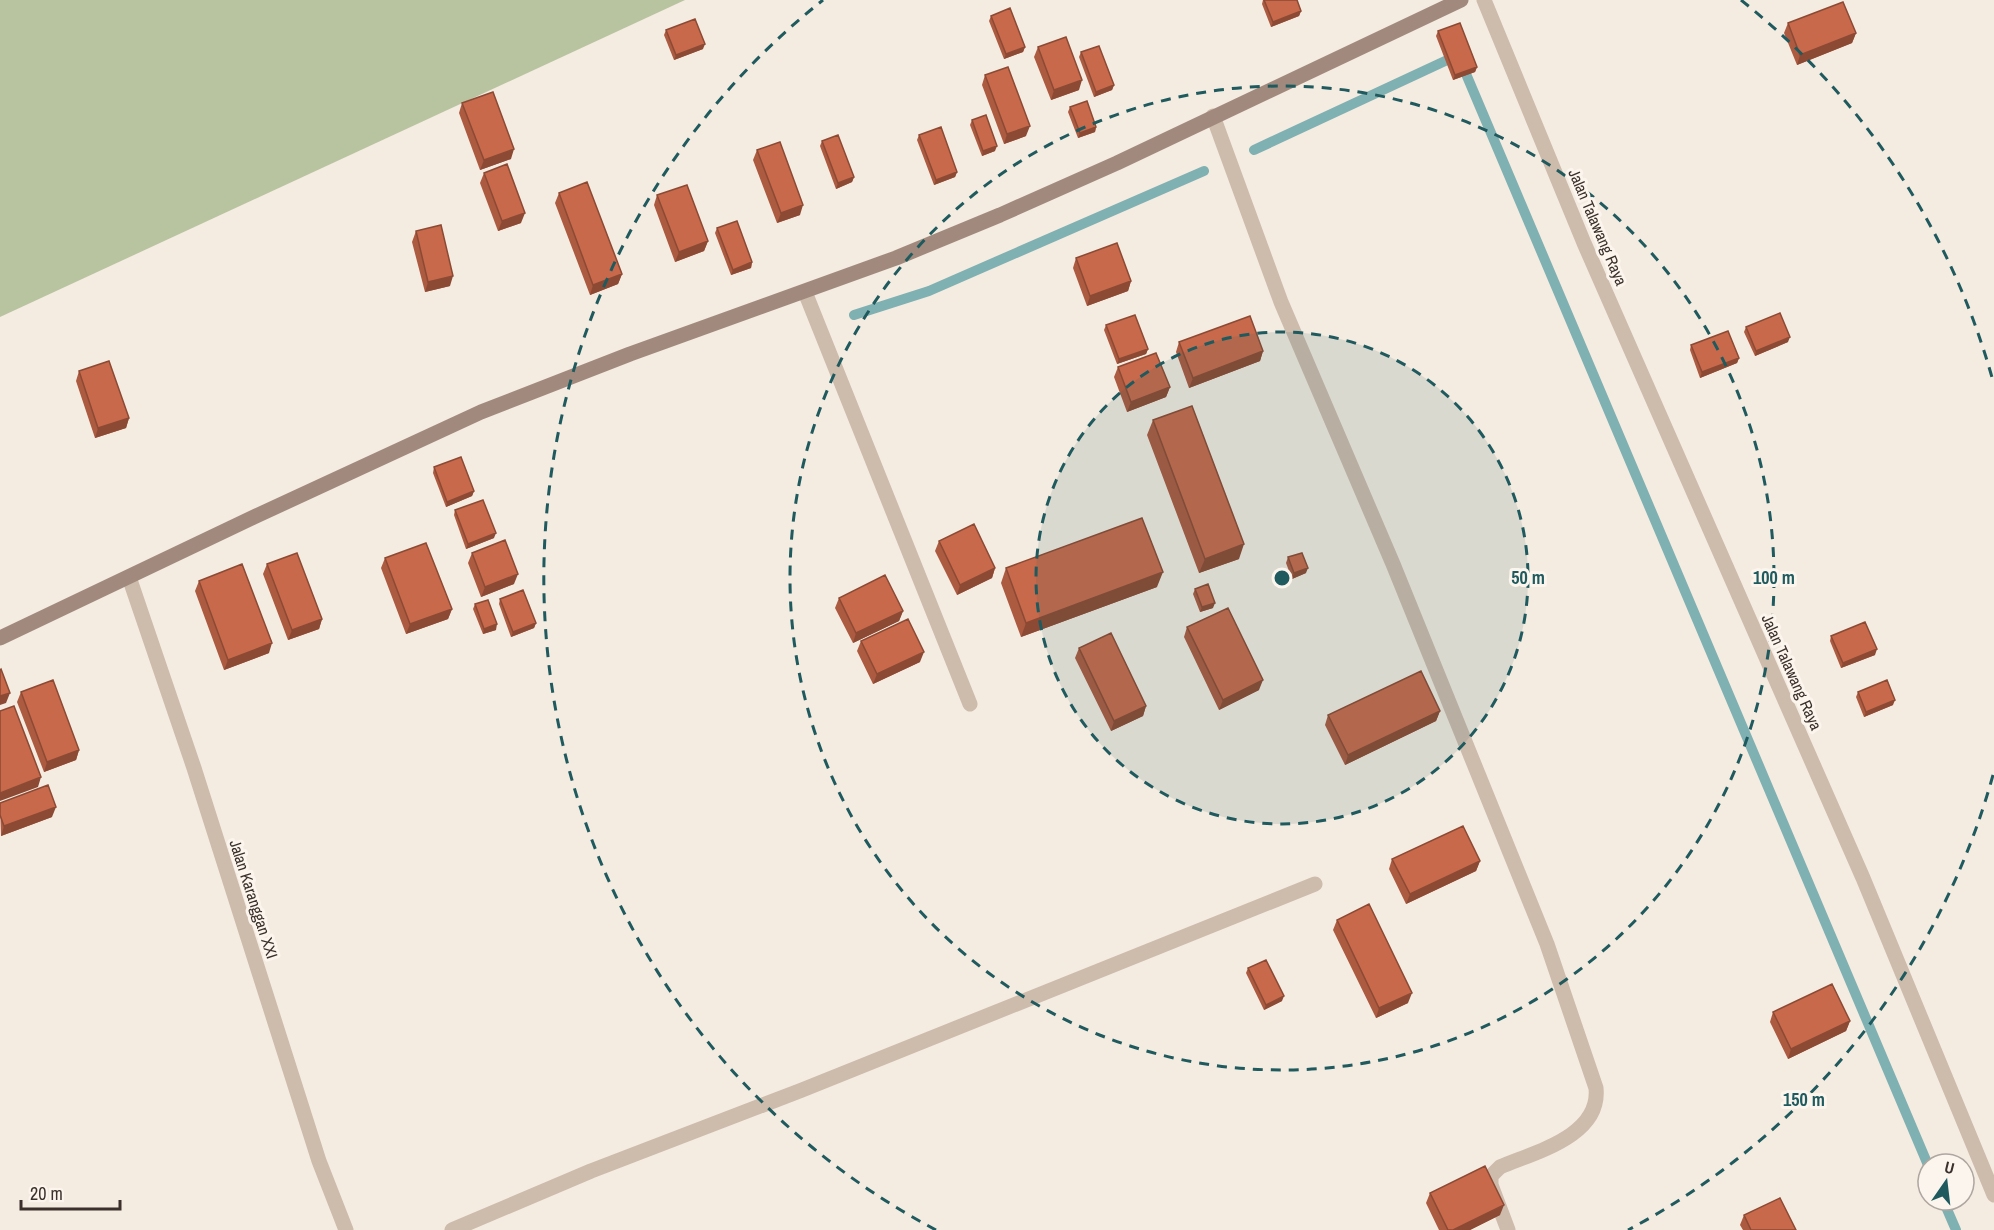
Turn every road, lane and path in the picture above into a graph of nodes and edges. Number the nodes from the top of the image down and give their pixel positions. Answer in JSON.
{"nodes":[{"id":1,"x":1461,"y":0,"type":"edge"},
{"id":2,"x":1484,"y":0,"type":"edge"},
{"id":3,"x":1213,"y":116,"type":"junction"},
{"id":4,"x":805,"y":292,"type":"junction"},
{"id":5,"x":129,"y":577,"type":"junction"},
{"id":6,"x":0,"y":638,"type":"edge"},
{"id":7,"x":970,"y":704,"type":"dead end"},
{"id":8,"x":1314,"y":884,"type":"dead end"},
{"id":9,"x":1993,"y":1191,"type":"edge"},
{"id":10,"x":346,"y":1230,"type":"edge"},
{"id":11,"x":452,"y":1230,"type":"edge"},
{"id":12,"x":1508,"y":1230,"type":"edge"}],
"edges":[{"from":1,"to":3,"type":"street"},
{"from":2,"to":9,"type":"street","name":"Jalan Talawang Raya"},
{"from":3,"to":4,"type":"street"},
{"from":3,"to":12,"type":"street"},
{"from":4,"to":5,"type":"street"},
{"from":4,"to":7,"type":"street"},
{"from":5,"to":6,"type":"street"},
{"from":5,"to":10,"type":"street","name":"Jalan Karanggan XXI"},
{"from":8,"to":11,"type":"street"}]}
